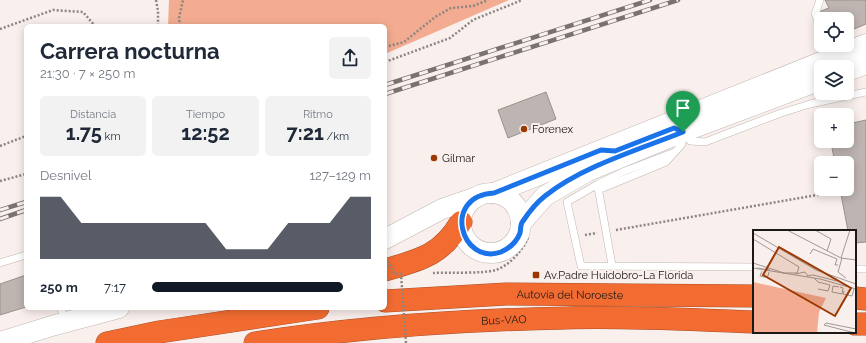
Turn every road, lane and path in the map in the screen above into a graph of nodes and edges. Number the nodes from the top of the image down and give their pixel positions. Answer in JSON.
{"nodes":[{"id":1,"x":156,"y":0,"type":"edge"},
{"id":2,"x":183,"y":0,"type":"edge"},
{"id":3,"x":488,"y":0,"type":"edge"},
{"id":4,"x":522,"y":0,"type":"edge"},
{"id":5,"x":820,"y":0,"type":"edge"},
{"id":6,"x":816,"y":12,"type":"edge"},
{"id":7,"x":93,"y":24,"type":"edge"},
{"id":8,"x":158,"y":24,"type":"edge"},
{"id":9,"x":180,"y":24,"type":"edge"},
{"id":10,"x":0,"y":29,"type":"edge"},
{"id":11,"x":866,"y":44,"type":"edge"},
{"id":12,"x":387,"y":46,"type":"edge"},
{"id":13,"x":832,"y":60,"type":"edge"},
{"id":14,"x":387,"y":61,"type":"edge"},
{"id":15,"x":866,"y":64,"type":"edge"},
{"id":16,"x":814,"y":68,"type":"edge"},
{"id":17,"x":854,"y":68,"type":"edge"},
{"id":18,"x":814,"y":69,"type":"edge"},
{"id":19,"x":866,"y":92,"type":"edge"},
{"id":20,"x":683,"y":132,"type":"junction"},
{"id":21,"x":24,"y":137,"type":"edge"},
{"id":22,"x":0,"y":146,"type":"edge"},
{"id":23,"x":601,"y":150,"type":"junction"},
{"id":24,"x":24,"y":174,"type":"edge"},
{"id":25,"x":0,"y":180,"type":"edge"},
{"id":26,"x":598,"y":187,"type":"junction"},
{"id":27,"x":485,"y":195,"type":"junction"},
{"id":28,"x":814,"y":196,"type":"edge"},
{"id":29,"x":521,"y":223,"type":"junction"},
{"id":30,"x":460,"y":228,"type":"junction"},
{"id":31,"x":406,"y":229,"type":"junction"},
{"id":32,"x":605,"y":232,"type":"junction"},
{"id":33,"x":575,"y":237,"type":"junction"},
{"id":34,"x":387,"y":238,"type":"edge"},
{"id":35,"x":24,"y":256,"type":"edge"},
{"id":36,"x":387,"y":261,"type":"edge"},
{"id":37,"x":0,"y":263,"type":"edge"},
{"id":38,"x":612,"y":265,"type":"junction"},
{"id":39,"x":753,"y":267,"type":"edge"},
{"id":40,"x":495,"y":270,"type":"dead end"},
{"id":41,"x":393,"y":272,"type":"edge"},
{"id":42,"x":429,"y":273,"type":"dead end"},
{"id":43,"x":408,"y":274,"type":"dead end"},
{"id":44,"x":753,"y":296,"type":"edge"},
{"id":45,"x":856,"y":298,"type":"edge"},
{"id":46,"x":866,"y":299,"type":"edge"},
{"id":47,"x":387,"y":301,"type":"edge"},
{"id":48,"x":102,"y":310,"type":"edge"},
{"id":49,"x":209,"y":310,"type":"edge"},
{"id":50,"x":305,"y":310,"type":"edge"},
{"id":51,"x":63,"y":315,"type":"edge"},
{"id":52,"x":753,"y":322,"type":"edge"},
{"id":53,"x":159,"y":332,"type":"junction"},
{"id":54,"x":0,"y":342,"type":"edge"},
{"id":55,"x":107,"y":343,"type":"edge"},
{"id":56,"x":255,"y":343,"type":"edge"},
{"id":57,"x":406,"y":343,"type":"edge"}],
"edges":[{"from":1,"to":8,"type":"path"},
{"from":2,"to":9,"type":"path"},
{"from":3,"to":12,"type":"path"},
{"from":4,"to":14,"type":"path"},
{"from":5,"to":6,"type":"lane"},
{"from":7,"to":10,"type":"path"},
{"from":11,"to":13,"type":"street"},
{"from":15,"to":17,"type":"street"},
{"from":16,"to":23,"type":"street"},
{"from":18,"to":20,"type":"street"},
{"from":19,"to":20,"type":"lane"},
{"from":20,"to":23,"type":"lane"},
{"from":20,"to":26,"type":"lane"},
{"from":20,"to":29,"type":"street"},
{"from":21,"to":22,"type":"path"},
{"from":23,"to":27,"type":"street"},
{"from":24,"to":25,"type":"path"},
{"from":26,"to":32,"type":"lane"},
{"from":26,"to":33,"type":"lane"},
{"from":27,"to":29,"type":"street"},
{"from":27,"to":30,"type":"street"},
{"from":27,"to":31,"type":"street"},
{"from":28,"to":32,"type":"path"},
{"from":29,"to":30,"type":"street"},
{"from":30,"to":31,"type":"street"},
{"from":30,"to":41,"type":"highway"},
{"from":31,"to":34,"type":"street"},
{"from":32,"to":33,"type":"path"},
{"from":32,"to":38,"type":"lane"},
{"from":33,"to":38,"type":"lane"},
{"from":35,"to":37,"type":"lane"},
{"from":36,"to":41,"type":"path","bridge":true},
{"from":38,"to":39,"type":"lane"},
{"from":40,"to":42,"type":"path"},
{"from":41,"to":43,"type":"path"},
{"from":41,"to":57,"type":"path","bridge":true},
{"from":44,"to":47,"type":"highway","name":"Autovía del Noroeste"},
{"from":45,"to":46,"type":"highway"},
{"from":48,"to":51,"type":"street"},
{"from":49,"to":53,"type":"highway"},
{"from":50,"to":53,"type":"highway"},
{"from":51,"to":54,"type":"street"},
{"from":52,"to":56,"type":"highway","name":"Bus-VAO"},
{"from":53,"to":55,"type":"highway"}]}
